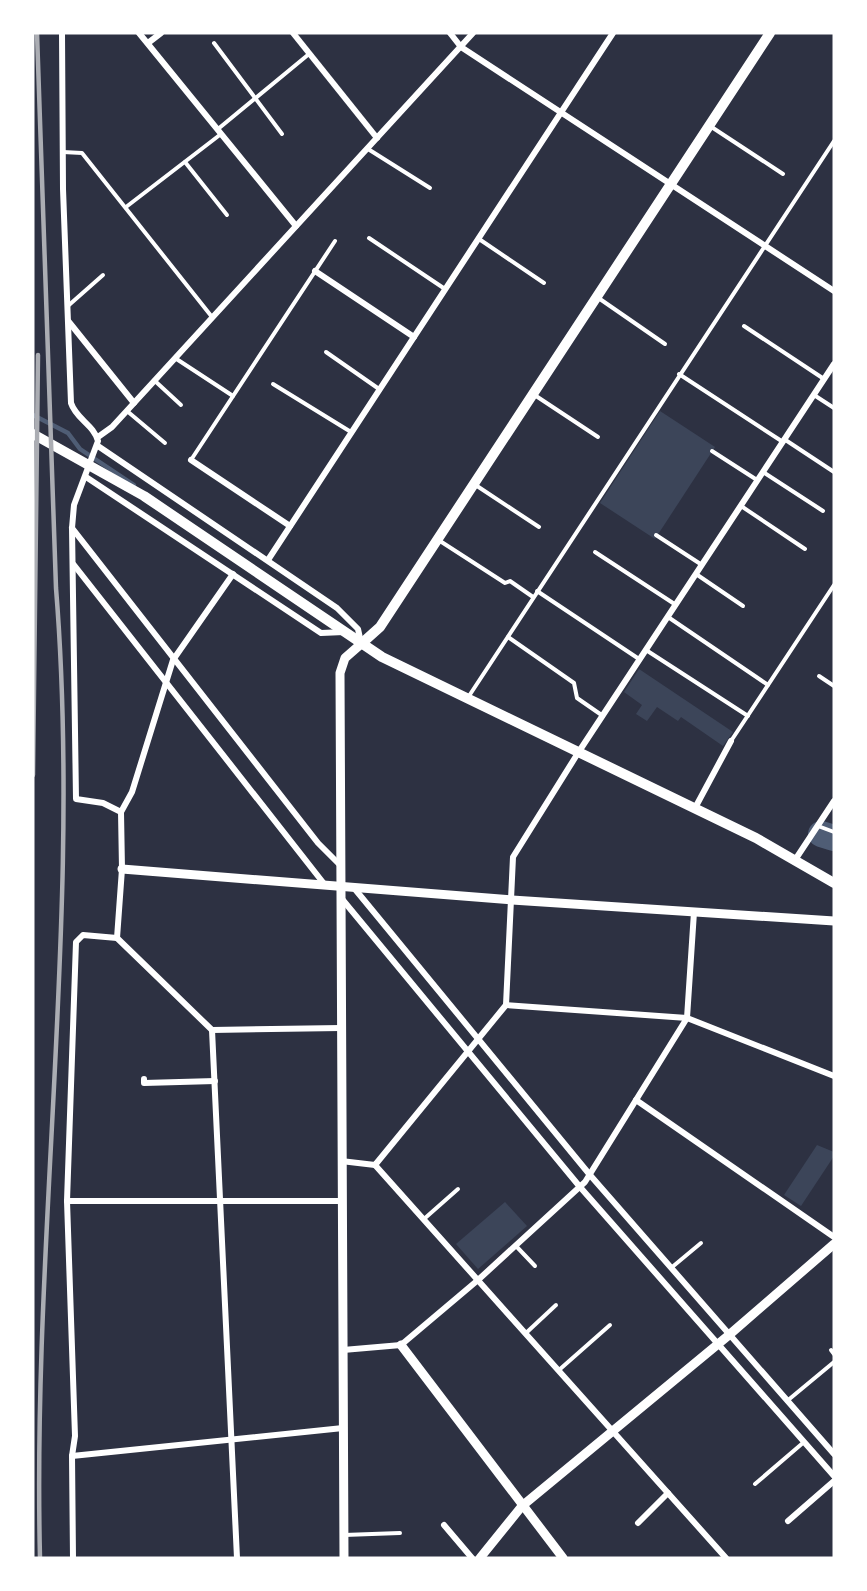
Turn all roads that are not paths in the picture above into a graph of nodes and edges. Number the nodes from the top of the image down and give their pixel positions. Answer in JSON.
{"nodes":[{"id":1,"x":63,"y":33,"type":"edge"},
{"id":2,"x":139,"y":33,"type":"edge"},
{"id":3,"x":161,"y":33,"type":"edge"},
{"id":4,"x":293,"y":33,"type":"edge"},
{"id":5,"x":450,"y":33,"type":"edge"},
{"id":6,"x":473,"y":33,"type":"edge"},
{"id":7,"x":613,"y":33,"type":"edge"},
{"id":8,"x":770,"y":33,"type":"edge"},
{"id":9,"x":148,"y":43,"type":"junction"},
{"id":10,"x":214,"y":43,"type":"dead end"},
{"id":11,"x":461,"y":46,"type":"junction"},
{"id":12,"x":309,"y":53,"type":"junction"},
{"id":13,"x":255,"y":98,"type":"junction"},
{"id":14,"x":561,"y":113,"type":"junction"},
{"id":15,"x":710,"y":126,"type":"junction"},
{"id":16,"x":219,"y":132,"type":"junction"},
{"id":17,"x":282,"y":134,"type":"dead end"},
{"id":18,"x":377,"y":138,"type":"junction"},
{"id":19,"x":834,"y":141,"type":"edge"},
{"id":20,"x":367,"y":148,"type":"junction"},
{"id":21,"x":63,"y":153,"type":"junction"},
{"id":22,"x":185,"y":162,"type":"junction"},
{"id":23,"x":783,"y":174,"type":"dead end"},
{"id":24,"x":670,"y":184,"type":"junction"},
{"id":25,"x":430,"y":189,"type":"dead end"},
{"id":26,"x":126,"y":207,"type":"junction"},
{"id":27,"x":226,"y":215,"type":"dead end"},
{"id":28,"x":296,"y":226,"type":"junction"},
{"id":29,"x":369,"y":238,"type":"dead end"},
{"id":30,"x":478,"y":238,"type":"junction"},
{"id":31,"x":335,"y":241,"type":"dead end"},
{"id":32,"x":764,"y":245,"type":"junction"},
{"id":33,"x":315,"y":271,"type":"junction"},
{"id":34,"x":104,"y":275,"type":"dead end"},
{"id":35,"x":544,"y":284,"type":"dead end"},
{"id":36,"x":445,"y":289,"type":"junction"},
{"id":37,"x":834,"y":291,"type":"edge"},
{"id":38,"x":596,"y":297,"type":"junction"},
{"id":39,"x":69,"y":305,"type":"junction"},
{"id":40,"x":212,"y":317,"type":"junction"},
{"id":41,"x":68,"y":321,"type":"junction"},
{"id":42,"x":744,"y":326,"type":"dead end"},
{"id":43,"x":414,"y":337,"type":"junction"},
{"id":44,"x":665,"y":344,"type":"dead end"},
{"id":45,"x":326,"y":352,"type":"dead end"},
{"id":46,"x":175,"y":358,"type":"junction"},
{"id":47,"x":834,"y":364,"type":"edge"},
{"id":48,"x":679,"y":374,"type":"junction"},
{"id":49,"x":824,"y":379,"type":"junction"},
{"id":50,"x":154,"y":380,"type":"junction"},
{"id":51,"x":273,"y":384,"type":"dead end"},
{"id":52,"x":379,"y":389,"type":"junction"},
{"id":53,"x":532,"y":394,"type":"junction"},
{"id":54,"x":814,"y":395,"type":"junction"},
{"id":55,"x":233,"y":396,"type":"junction"},
{"id":56,"x":134,"y":403,"type":"junction"},
{"id":57,"x":181,"y":405,"type":"dead end"},
{"id":58,"x":834,"y":408,"type":"edge"},
{"id":59,"x":127,"y":411,"type":"junction"},
{"id":60,"x":351,"y":432,"type":"junction"},
{"id":61,"x":33,"y":434,"type":"edge"},
{"id":62,"x":98,"y":437,"type":"junction"},
{"id":63,"x":598,"y":437,"type":"dead end"},
{"id":64,"x":783,"y":441,"type":"junction"},
{"id":65,"x":165,"y":443,"type":"dead end"},
{"id":66,"x":98,"y":446,"type":"junction"},
{"id":67,"x":712,"y":451,"type":"dead end"},
{"id":68,"x":191,"y":460,"type":"joint"},
{"id":69,"x":763,"y":472,"type":"junction"},
{"id":70,"x":834,"y":472,"type":"edge"},
{"id":71,"x":86,"y":477,"type":"junction"},
{"id":72,"x":758,"y":480,"type":"junction"},
{"id":73,"x":474,"y":483,"type":"junction"},
{"id":74,"x":741,"y":506,"type":"junction"},
{"id":75,"x":823,"y":511,"type":"dead end"},
{"id":76,"x":290,"y":526,"type":"junction"},
{"id":77,"x":539,"y":527,"type":"dead end"},
{"id":78,"x":72,"y":528,"type":"junction"},
{"id":79,"x":656,"y":535,"type":"dead end"},
{"id":80,"x":437,"y":539,"type":"junction"},
{"id":81,"x":805,"y":549,"type":"dead end"},
{"id":82,"x":596,"y":552,"type":"dead end"},
{"id":83,"x":268,"y":560,"type":"junction"},
{"id":84,"x":74,"y":565,"type":"junction"},
{"id":85,"x":702,"y":565,"type":"junction"},
{"id":86,"x":233,"y":574,"type":"junction"},
{"id":87,"x":696,"y":574,"type":"junction"},
{"id":88,"x":834,"y":585,"type":"edge"},
{"id":89,"x":537,"y":591,"type":"junction"},
{"id":90,"x":533,"y":597,"type":"junction"},
{"id":91,"x":676,"y":605,"type":"junction"},
{"id":92,"x":743,"y":606,"type":"dead end"},
{"id":93,"x":668,"y":617,"type":"junction"},
{"id":94,"x":344,"y":632,"type":"junction"},
{"id":95,"x":508,"y":637,"type":"junction"},
{"id":96,"x":361,"y":644,"type":"junction"},
{"id":97,"x":646,"y":650,"type":"junction"},
{"id":98,"x":173,"y":660,"type":"junction"},
{"id":99,"x":640,"y":660,"type":"junction"},
{"id":100,"x":819,"y":676,"type":"dead end"},
{"id":101,"x":164,"y":683,"type":"junction"},
{"id":102,"x":768,"y":685,"type":"junction"},
{"id":103,"x":834,"y":686,"type":"edge"},
{"id":104,"x":466,"y":700,"type":"junction"},
{"id":105,"x":603,"y":716,"type":"junction"},
{"id":106,"x":748,"y":716,"type":"junction"},
{"id":107,"x":731,"y":741,"type":"joint"},
{"id":108,"x":578,"y":753,"type":"junction"},
{"id":109,"x":834,"y":801,"type":"edge"},
{"id":110,"x":694,"y":808,"type":"junction"},
{"id":111,"x":122,"y":812,"type":"junction"},
{"id":112,"x":817,"y":826,"type":"junction"},
{"id":113,"x":834,"y":832,"type":"edge"},
{"id":114,"x":795,"y":860,"type":"junction"},
{"id":115,"x":340,"y":866,"type":"junction"},
{"id":116,"x":122,"y":869,"type":"junction"},
{"id":117,"x":834,"y":883,"type":"edge"},
{"id":118,"x":325,"y":885,"type":"junction"},
{"id":119,"x":340,"y":886,"type":"junction"},
{"id":120,"x":354,"y":888,"type":"junction"},
{"id":121,"x":341,"y":898,"type":"junction"},
{"id":122,"x":512,"y":900,"type":"junction"},
{"id":123,"x":694,"y":912,"type":"junction"},
{"id":124,"x":834,"y":921,"type":"edge"},
{"id":125,"x":117,"y":938,"type":"junction"},
{"id":126,"x":506,"y":1005,"type":"junction"},
{"id":127,"x":687,"y":1018,"type":"junction"},
{"id":128,"x":341,"y":1028,"type":"junction"},
{"id":129,"x":212,"y":1030,"type":"junction"},
{"id":130,"x":477,"y":1040,"type":"junction"},
{"id":131,"x":469,"y":1051,"type":"junction"},
{"id":132,"x":834,"y":1076,"type":"edge"},
{"id":133,"x":144,"y":1079,"type":"dead end"},
{"id":134,"x":215,"y":1081,"type":"junction"},
{"id":135,"x":636,"y":1100,"type":"junction"},
{"id":136,"x":341,"y":1161,"type":"junction"},
{"id":137,"x":375,"y":1165,"type":"junction"},
{"id":138,"x":590,"y":1175,"type":"junction"},
{"id":139,"x":580,"y":1187,"type":"junction"},
{"id":140,"x":458,"y":1189,"type":"dead end"},
{"id":141,"x":67,"y":1201,"type":"junction"},
{"id":142,"x":220,"y":1201,"type":"junction"},
{"id":143,"x":342,"y":1201,"type":"junction"},
{"id":144,"x":424,"y":1219,"type":"junction"},
{"id":145,"x":834,"y":1237,"type":"edge"},
{"id":146,"x":701,"y":1243,"type":"dead end"},
{"id":147,"x":834,"y":1244,"type":"edge"},
{"id":148,"x":516,"y":1246,"type":"junction"},
{"id":149,"x":535,"y":1266,"type":"dead end"},
{"id":150,"x":671,"y":1268,"type":"junction"},
{"id":151,"x":478,"y":1280,"type":"junction"},
{"id":152,"x":556,"y":1305,"type":"dead end"},
{"id":153,"x":610,"y":1325,"type":"dead end"},
{"id":154,"x":525,"y":1334,"type":"junction"},
{"id":155,"x":729,"y":1335,"type":"junction"},
{"id":156,"x":718,"y":1344,"type":"junction"},
{"id":157,"x":401,"y":1345,"type":"junction"},
{"id":158,"x":343,"y":1350,"type":"junction"},
{"id":159,"x":834,"y":1362,"type":"edge"},
{"id":160,"x":558,"y":1371,"type":"junction"},
{"id":161,"x":787,"y":1401,"type":"junction"},
{"id":162,"x":343,"y":1428,"type":"junction"},
{"id":163,"x":612,"y":1430,"type":"junction"},
{"id":164,"x":231,"y":1438,"type":"junction"},
{"id":165,"x":804,"y":1442,"type":"junction"},
{"id":166,"x":834,"y":1454,"type":"edge"},
{"id":167,"x":72,"y":1456,"type":"junction"},
{"id":168,"x":834,"y":1476,"type":"edge"},
{"id":169,"x":834,"y":1481,"type":"edge"},
{"id":170,"x":755,"y":1484,"type":"dead end"},
{"id":171,"x":668,"y":1493,"type":"junction"},
{"id":172,"x":522,"y":1506,"type":"junction"},
{"id":173,"x":788,"y":1521,"type":"dead end"},
{"id":174,"x":638,"y":1523,"type":"dead end"},
{"id":175,"x":444,"y":1525,"type":"dead end"},
{"id":176,"x":400,"y":1533,"type":"dead end"},
{"id":177,"x":344,"y":1535,"type":"junction"},
{"id":178,"x":73,"y":1558,"type":"edge"},
{"id":179,"x":237,"y":1558,"type":"edge"},
{"id":180,"x":344,"y":1558,"type":"edge"},
{"id":181,"x":472,"y":1558,"type":"edge"},
{"id":182,"x":480,"y":1558,"type":"edge"},
{"id":183,"x":563,"y":1558,"type":"edge"},
{"id":184,"x":726,"y":1558,"type":"edge"}],
"edges":[{"from":1,"to":21,"type":"street"},
{"from":2,"to":9,"type":"street"},
{"from":3,"to":9,"type":"street"},
{"from":4,"to":12,"type":"street"},
{"from":5,"to":11,"type":"street"},
{"from":6,"to":11,"type":"street"},
{"from":7,"to":14,"type":"street"},
{"from":8,"to":15,"type":"main road"},
{"from":9,"to":16,"type":"street"},
{"from":10,"to":13,"type":"lane"},
{"from":11,"to":14,"type":"street"},
{"from":11,"to":18,"type":"street"},
{"from":12,"to":13,"type":"lane"},
{"from":12,"to":18,"type":"street"},
{"from":13,"to":16,"type":"lane"},
{"from":13,"to":17,"type":"lane"},
{"from":14,"to":24,"type":"street"},
{"from":14,"to":30,"type":"street"},
{"from":15,"to":23,"type":"lane"},
{"from":15,"to":24,"type":"main road"},
{"from":16,"to":22,"type":"lane"},
{"from":16,"to":28,"type":"street"},
{"from":18,"to":20,"type":"street"},
{"from":19,"to":32,"type":"lane"},
{"from":20,"to":25,"type":"lane"},
{"from":20,"to":28,"type":"street"},
{"from":21,"to":26,"type":"lane"},
{"from":21,"to":39,"type":"street"},
{"from":22,"to":26,"type":"lane"},
{"from":22,"to":27,"type":"lane"},
{"from":24,"to":32,"type":"street"},
{"from":24,"to":38,"type":"main road"},
{"from":26,"to":40,"type":"lane"},
{"from":28,"to":40,"type":"street"},
{"from":29,"to":36,"type":"lane"},
{"from":30,"to":35,"type":"lane"},
{"from":30,"to":36,"type":"street"},
{"from":31,"to":33,"type":"lane"},
{"from":32,"to":37,"type":"street"},
{"from":32,"to":48,"type":"lane"},
{"from":33,"to":43,"type":"street"},
{"from":33,"to":55,"type":"lane"},
{"from":34,"to":39,"type":"lane"},
{"from":36,"to":43,"type":"street"},
{"from":38,"to":44,"type":"lane"},
{"from":38,"to":53,"type":"main road"},
{"from":39,"to":41,"type":"street"},
{"from":40,"to":46,"type":"street"},
{"from":41,"to":56,"type":"street"},
{"from":41,"to":62,"type":"street"},
{"from":42,"to":49,"type":"lane"},
{"from":43,"to":52,"type":"street"},
{"from":45,"to":52,"type":"lane"},
{"from":46,"to":50,"type":"street"},
{"from":46,"to":55,"type":"lane"},
{"from":47,"to":49,"type":"street"},
{"from":48,"to":64,"type":"lane"},
{"from":48,"to":89,"type":"lane"},
{"from":49,"to":54,"type":"street"},
{"from":50,"to":56,"type":"street"},
{"from":50,"to":57,"type":"lane"},
{"from":51,"to":60,"type":"lane"},
{"from":52,"to":60,"type":"street"},
{"from":53,"to":63,"type":"lane"},
{"from":53,"to":73,"type":"main road"},
{"from":54,"to":58,"type":"lane"},
{"from":54,"to":64,"type":"street"},
{"from":55,"to":68,"type":"lane"},
{"from":56,"to":59,"type":"street"},
{"from":59,"to":62,"type":"street"},
{"from":59,"to":65,"type":"lane"},
{"from":60,"to":76,"type":"street"},
{"from":61,"to":94,"type":"main road"},
{"from":62,"to":66,"type":"street"},
{"from":64,"to":69,"type":"street"},
{"from":64,"to":70,"type":"lane"},
{"from":66,"to":71,"type":"street"},
{"from":66,"to":83,"type":"street"},
{"from":67,"to":72,"type":"lane"},
{"from":68,"to":76,"type":"street"},
{"from":69,"to":72,"type":"street"},
{"from":69,"to":75,"type":"lane"},
{"from":71,"to":78,"type":"street"},
{"from":71,"to":86,"type":"street"},
{"from":72,"to":74,"type":"street"},
{"from":73,"to":77,"type":"lane"},
{"from":73,"to":80,"type":"main road"},
{"from":74,"to":81,"type":"lane"},
{"from":74,"to":85,"type":"street"},
{"from":76,"to":83,"type":"street"},
{"from":78,"to":84,"type":"street"},
{"from":78,"to":98,"type":"street"},
{"from":79,"to":85,"type":"lane"},
{"from":80,"to":90,"type":"lane"},
{"from":80,"to":96,"type":"main road"},
{"from":82,"to":91,"type":"lane"},
{"from":83,"to":96,"type":"street"},
{"from":84,"to":101,"type":"street"},
{"from":84,"to":111,"type":"street"},
{"from":85,"to":87,"type":"street"},
{"from":86,"to":94,"type":"street"},
{"from":86,"to":98,"type":"street"},
{"from":87,"to":91,"type":"street"},
{"from":87,"to":92,"type":"lane"},
{"from":88,"to":102,"type":"lane"},
{"from":89,"to":90,"type":"lane"},
{"from":89,"to":99,"type":"lane"},
{"from":90,"to":95,"type":"lane"},
{"from":91,"to":93,"type":"street"},
{"from":93,"to":97,"type":"street"},
{"from":93,"to":102,"type":"lane"},
{"from":94,"to":96,"type":"main road"},
{"from":95,"to":104,"type":"lane"},
{"from":95,"to":105,"type":"lane"},
{"from":96,"to":104,"type":"main road"},
{"from":96,"to":115,"type":"street"},
{"from":97,"to":99,"type":"street"},
{"from":97,"to":106,"type":"lane"},
{"from":98,"to":101,"type":"street"},
{"from":98,"to":115,"type":"street"},
{"from":99,"to":105,"type":"street"},
{"from":100,"to":103,"type":"lane"},
{"from":101,"to":111,"type":"street"},
{"from":101,"to":118,"type":"street"},
{"from":102,"to":106,"type":"lane"},
{"from":104,"to":108,"type":"main road"},
{"from":105,"to":108,"type":"street"},
{"from":106,"to":107,"type":"lane"},
{"from":107,"to":110,"type":"street"},
{"from":108,"to":110,"type":"main road"},
{"from":108,"to":122,"type":"street"},
{"from":109,"to":112,"type":"street"},
{"from":110,"to":114,"type":"main road"},
{"from":111,"to":116,"type":"street"},
{"from":112,"to":113,"type":"lane"},
{"from":112,"to":114,"type":"street"},
{"from":114,"to":117,"type":"main road"},
{"from":115,"to":119,"type":"street"},
{"from":116,"to":118,"type":"street"},
{"from":116,"to":125,"type":"street"},
{"from":118,"to":119,"type":"street"},
{"from":119,"to":120,"type":"street"},
{"from":119,"to":121,"type":"street"},
{"from":120,"to":122,"type":"street"},
{"from":120,"to":130,"type":"street"},
{"from":121,"to":128,"type":"street"},
{"from":121,"to":131,"type":"street"},
{"from":122,"to":123,"type":"street"},
{"from":122,"to":126,"type":"street"},
{"from":123,"to":124,"type":"street"},
{"from":123,"to":127,"type":"street"},
{"from":125,"to":129,"type":"street"},
{"from":125,"to":141,"type":"street"},
{"from":126,"to":127,"type":"street"},
{"from":126,"to":130,"type":"street"},
{"from":127,"to":132,"type":"street"},
{"from":127,"to":135,"type":"street"},
{"from":128,"to":129,"type":"street"},
{"from":128,"to":136,"type":"street"},
{"from":129,"to":134,"type":"street"},
{"from":130,"to":131,"type":"street"},
{"from":130,"to":138,"type":"street"},
{"from":131,"to":137,"type":"street"},
{"from":131,"to":139,"type":"street"},
{"from":133,"to":134,"type":"street"},
{"from":134,"to":142,"type":"street"},
{"from":135,"to":138,"type":"street"},
{"from":135,"to":145,"type":"street"},
{"from":136,"to":137,"type":"street"},
{"from":136,"to":143,"type":"street"},
{"from":137,"to":144,"type":"street"},
{"from":138,"to":139,"type":"street"},
{"from":138,"to":150,"type":"street"},
{"from":139,"to":148,"type":"street"},
{"from":139,"to":156,"type":"street"},
{"from":140,"to":144,"type":"lane"},
{"from":141,"to":142,"type":"street"},
{"from":141,"to":167,"type":"street"},
{"from":142,"to":143,"type":"street"},
{"from":142,"to":164,"type":"street"},
{"from":143,"to":158,"type":"street"},
{"from":144,"to":151,"type":"street"},
{"from":146,"to":150,"type":"lane"},
{"from":147,"to":155,"type":"street"},
{"from":148,"to":149,"type":"lane"},
{"from":148,"to":151,"type":"street"},
{"from":150,"to":155,"type":"street"},
{"from":151,"to":154,"type":"street"},
{"from":151,"to":157,"type":"street"},
{"from":152,"to":154,"type":"lane"},
{"from":153,"to":160,"type":"lane"},
{"from":154,"to":160,"type":"street"},
{"from":155,"to":156,"type":"street"},
{"from":155,"to":161,"type":"street"},
{"from":156,"to":163,"type":"street"},
{"from":156,"to":165,"type":"street"},
{"from":157,"to":158,"type":"street"},
{"from":157,"to":172,"type":"street"},
{"from":158,"to":162,"type":"street"},
{"from":159,"to":161,"type":"lane"},
{"from":160,"to":163,"type":"street"},
{"from":161,"to":166,"type":"street"},
{"from":162,"to":164,"type":"street"},
{"from":162,"to":177,"type":"street"},
{"from":163,"to":171,"type":"street"},
{"from":163,"to":172,"type":"street"},
{"from":164,"to":167,"type":"street"},
{"from":164,"to":179,"type":"street"},
{"from":165,"to":168,"type":"street"},
{"from":165,"to":170,"type":"lane"},
{"from":167,"to":178,"type":"street"},
{"from":169,"to":173,"type":"street"},
{"from":171,"to":174,"type":"street"},
{"from":171,"to":184,"type":"street"},
{"from":172,"to":182,"type":"street"},
{"from":172,"to":183,"type":"street"},
{"from":175,"to":181,"type":"street"},
{"from":176,"to":177,"type":"lane"},
{"from":177,"to":180,"type":"street"}]}
